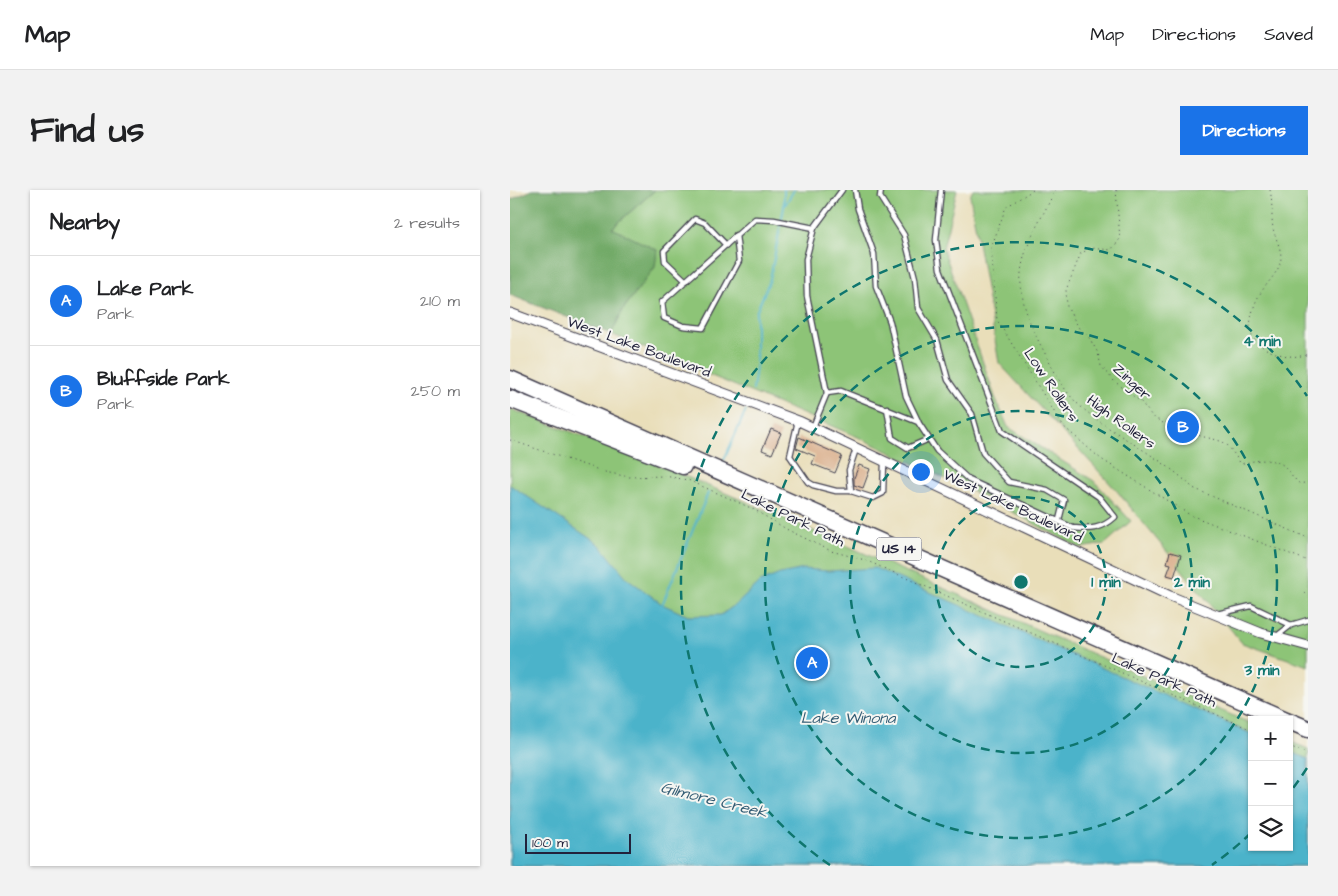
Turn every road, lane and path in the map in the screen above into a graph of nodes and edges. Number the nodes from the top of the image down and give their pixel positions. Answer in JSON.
{"nodes":[{"id":1,"x":842,"y":190,"type":"edge"},
{"id":2,"x":855,"y":190,"type":"edge"},
{"id":3,"x":881,"y":190,"type":"edge"},
{"id":4,"x":942,"y":190,"type":"edge"},
{"id":5,"x":1033,"y":190,"type":"edge"},
{"id":6,"x":1055,"y":190,"type":"edge"},
{"id":7,"x":1116,"y":190,"type":"edge"},
{"id":8,"x":1270,"y":190,"type":"edge"},
{"id":9,"x":814,"y":228,"type":"junction"},
{"id":10,"x":736,"y":236,"type":"junction"},
{"id":11,"x":726,"y":244,"type":"junction"},
{"id":12,"x":686,"y":281,"type":"junction"},
{"id":13,"x":510,"y":313,"type":"edge"},
{"id":14,"x":1308,"y":354,"type":"edge"},
{"id":15,"x":510,"y":379,"type":"edge"},
{"id":16,"x":827,"y":393,"type":"junction"},
{"id":17,"x":510,"y":399,"type":"edge"},
{"id":18,"x":887,"y":408,"type":"junction"},
{"id":19,"x":798,"y":421,"type":"junction"},
{"id":20,"x":918,"y":422,"type":"junction"},
{"id":21,"x":812,"y":427,"type":"junction"},
{"id":22,"x":929,"y":439,"type":"junction"},
{"id":23,"x":510,"y":440,"type":"edge"},
{"id":24,"x":857,"y":447,"type":"junction"},
{"id":25,"x":884,"y":460,"type":"junction"},
{"id":26,"x":1308,"y":482,"type":"edge"},
{"id":27,"x":851,"y":491,"type":"junction"},
{"id":28,"x":1059,"y":520,"type":"junction"},
{"id":29,"x":1308,"y":538,"type":"edge"},
{"id":30,"x":1308,"y":561,"type":"edge"},
{"id":31,"x":1304,"y":593,"type":"dead end"},
{"id":32,"x":1308,"y":595,"type":"edge"},
{"id":33,"x":1215,"y":614,"type":"junction"},
{"id":34,"x":1308,"y":620,"type":"edge"},
{"id":35,"x":1291,"y":625,"type":"junction"},
{"id":36,"x":1277,"y":636,"type":"junction"},
{"id":37,"x":1308,"y":646,"type":"edge"},
{"id":38,"x":1254,"y":716,"type":"edge"},
{"id":39,"x":1279,"y":716,"type":"edge"},
{"id":40,"x":1293,"y":722,"type":"edge"},
{"id":41,"x":1248,"y":728,"type":"edge"},
{"id":42,"x":1308,"y":729,"type":"edge"},
{"id":43,"x":1293,"y":734,"type":"edge"},
{"id":44,"x":1308,"y":740,"type":"edge"},
{"id":45,"x":1293,"y":748,"type":"edge"},
{"id":46,"x":1308,"y":754,"type":"edge"}],
"edges":[{"from":1,"to":9,"type":"lane"},
{"from":2,"to":20,"type":"lane"},
{"from":3,"to":28,"type":"lane"},
{"from":4,"to":28,"type":"lane"},
{"from":5,"to":30,"type":"path","name":"Low Rollers"},
{"from":6,"to":29,"type":"path","name":"High Rollers"},
{"from":7,"to":26,"type":"path","name":"Zinger"},
{"from":8,"to":14,"type":"path"},
{"from":9,"to":10,"type":"lane"},
{"from":9,"to":16,"type":"lane"},
{"from":10,"to":11,"type":"lane"},
{"from":10,"to":12,"type":"lane"},
{"from":11,"to":12,"type":"lane"},
{"from":11,"to":12,"type":"lane"},
{"from":13,"to":19,"type":"street","name":"West Lake Boulevard"},
{"from":15,"to":39,"type":"highway","number":"US 14"},
{"from":16,"to":18,"type":"lane"},
{"from":16,"to":21,"type":"lane"},
{"from":17,"to":38,"type":"highway","number":"US 14"},
{"from":18,"to":20,"type":"lane"},
{"from":18,"to":22,"type":"lane"},
{"from":19,"to":21,"type":"street","name":"West Lake Boulevard"},
{"from":19,"to":27,"type":"lane"},
{"from":20,"to":22,"type":"lane"},
{"from":21,"to":24,"type":"street","name":"West Lake Boulevard"},
{"from":22,"to":28,"type":"lane"},
{"from":23,"to":41,"type":"path","name":"Lake Park Path"},
{"from":24,"to":25,"type":"street","name":"West Lake Boulevard"},
{"from":24,"to":27,"type":"lane"},
{"from":25,"to":27,"type":"lane"},
{"from":25,"to":33,"type":"street","name":"West Lake Boulevard"},
{"from":31,"to":32,"type":"path"},
{"from":33,"to":35,"type":"lane"},
{"from":33,"to":36,"type":"street","name":"West Lake Boulevard"},
{"from":34,"to":35,"type":"lane"},
{"from":35,"to":36,"type":"lane"},
{"from":36,"to":37,"type":"street","name":"West Lake Boulevard"},
{"from":40,"to":42,"type":"highway","number":"US 14"},
{"from":43,"to":44,"type":"highway"},
{"from":45,"to":46,"type":"path"}]}
